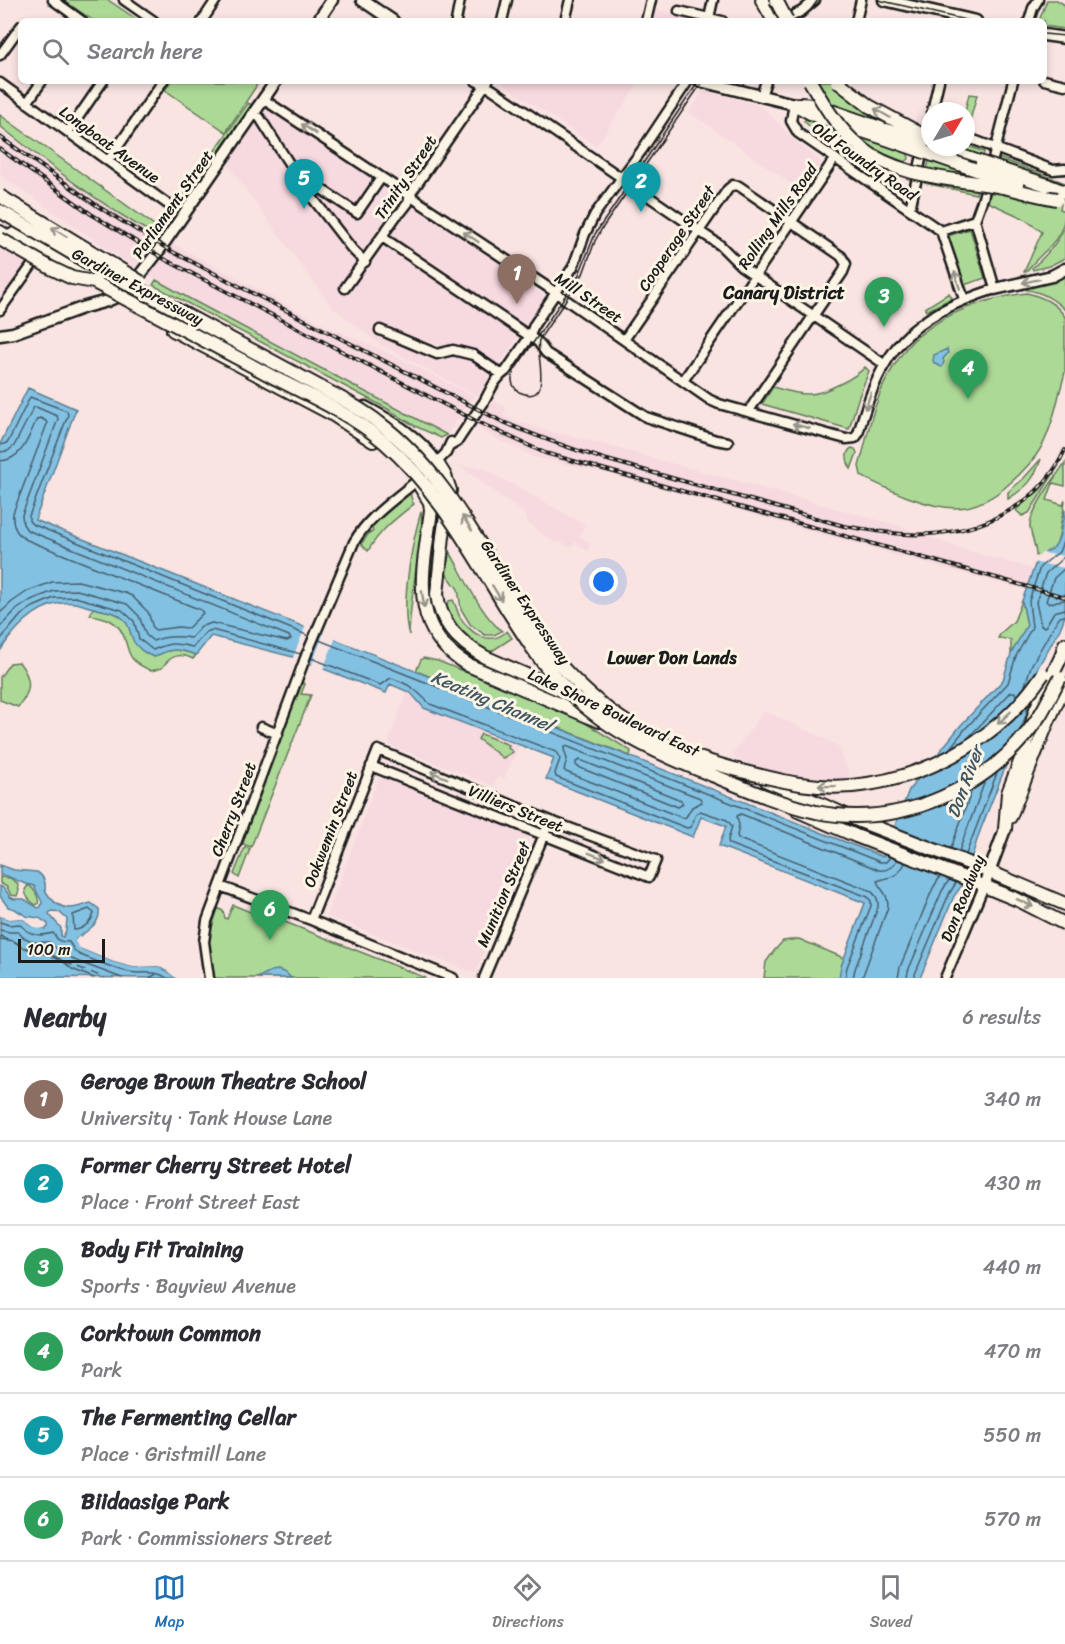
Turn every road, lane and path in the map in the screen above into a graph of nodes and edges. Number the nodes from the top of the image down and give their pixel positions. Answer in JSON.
{"nodes":[{"id":1,"x":53,"y":0,"type":"edge"},
{"id":2,"x":124,"y":0,"type":"edge"},
{"id":3,"x":216,"y":0,"type":"edge"},
{"id":4,"x":332,"y":0,"type":"edge"},
{"id":5,"x":362,"y":0,"type":"edge"},
{"id":6,"x":460,"y":0,"type":"edge"},
{"id":7,"x":507,"y":0,"type":"edge"},
{"id":8,"x":570,"y":0,"type":"edge"},
{"id":9,"x":651,"y":0,"type":"edge"},
{"id":10,"x":713,"y":0,"type":"edge"},
{"id":11,"x":762,"y":0,"type":"edge"},
{"id":12,"x":776,"y":0,"type":"edge"},
{"id":13,"x":815,"y":0,"type":"edge"},
{"id":14,"x":861,"y":0,"type":"edge"},
{"id":15,"x":884,"y":0,"type":"edge"},
{"id":16,"x":1038,"y":0,"type":"edge"},
{"id":17,"x":897,"y":1,"type":"edge"},
{"id":18,"x":679,"y":11,"type":"dead end"},
{"id":19,"x":78,"y":18,"type":"edge"},
{"id":20,"x":150,"y":18,"type":"edge"},
{"id":21,"x":204,"y":18,"type":"edge"},
{"id":22,"x":320,"y":18,"type":"edge"},
{"id":23,"x":389,"y":18,"type":"edge"},
{"id":24,"x":457,"y":18,"type":"edge"},
{"id":25,"x":503,"y":18,"type":"edge"},
{"id":26,"x":566,"y":18,"type":"edge"},
{"id":27,"x":647,"y":18,"type":"edge"},
{"id":28,"x":709,"y":18,"type":"joint"},
{"id":29,"x":772,"y":18,"type":"edge"},
{"id":30,"x":785,"y":18,"type":"edge"},
{"id":31,"x":788,"y":18,"type":"edge"},
{"id":32,"x":857,"y":18,"type":"edge"},
{"id":33,"x":954,"y":18,"type":"edge"},
{"id":34,"x":1030,"y":18,"type":"edge"},
{"id":35,"x":18,"y":30,"type":"edge"},
{"id":36,"x":0,"y":55,"type":"edge"},
{"id":37,"x":1047,"y":81,"type":"edge"},
{"id":38,"x":0,"y":83,"type":"edge"},
{"id":39,"x":40,"y":84,"type":"edge"},
{"id":40,"x":101,"y":84,"type":"edge"},
{"id":41,"x":161,"y":84,"type":"edge"},
{"id":42,"x":274,"y":84,"type":"edge"},
{"id":43,"x":486,"y":84,"type":"edge"},
{"id":44,"x":488,"y":84,"type":"edge"},
{"id":45,"x":686,"y":84,"type":"edge"},
{"id":46,"x":712,"y":84,"type":"edge"},
{"id":47,"x":765,"y":84,"type":"edge"},
{"id":48,"x":812,"y":84,"type":"edge"},
{"id":49,"x":841,"y":84,"type":"edge"},
{"id":50,"x":938,"y":84,"type":"edge"},
{"id":51,"x":1012,"y":84,"type":"edge"},
{"id":52,"x":1065,"y":85,"type":"edge"},
{"id":53,"x":760,"y":96,"type":"junction"},
{"id":54,"x":264,"y":99,"type":"junction"},
{"id":55,"x":934,"y":102,"type":"edge"},
{"id":56,"x":27,"y":103,"type":"junction"},
{"id":57,"x":794,"y":104,"type":"junction"},
{"id":58,"x":260,"y":118,"type":"dead end"},
{"id":59,"x":68,"y":132,"type":"junction"},
{"id":60,"x":885,"y":134,"type":"junction"},
{"id":61,"x":921,"y":134,"type":"edge"},
{"id":62,"x":975,"y":141,"type":"edge"},
{"id":63,"x":921,"y":143,"type":"edge"},
{"id":64,"x":994,"y":149,"type":"junction"},
{"id":65,"x":922,"y":156,"type":"edge"},
{"id":66,"x":962,"y":156,"type":"edge"},
{"id":67,"x":967,"y":156,"type":"edge"},
{"id":68,"x":835,"y":158,"type":"junction"},
{"id":69,"x":108,"y":161,"type":"junction"},
{"id":70,"x":982,"y":163,"type":"junction"},
{"id":71,"x":1065,"y":169,"type":"edge"},
{"id":72,"x":294,"y":170,"type":"junction"},
{"id":73,"x":622,"y":177,"type":"junction"},
{"id":74,"x":381,"y":178,"type":"junction"},
{"id":75,"x":1063,"y":195,"type":"edge"},
{"id":76,"x":0,"y":196,"type":"edge"},
{"id":77,"x":410,"y":196,"type":"junction"},
{"id":78,"x":173,"y":208,"type":"dead end"},
{"id":79,"x":910,"y":209,"type":"junction"},
{"id":80,"x":0,"y":210,"type":"edge"},
{"id":81,"x":975,"y":220,"type":"junction"},
{"id":82,"x":792,"y":221,"type":"junction"},
{"id":83,"x":0,"y":225,"type":"edge"},
{"id":84,"x":699,"y":231,"type":"junction"},
{"id":85,"x":941,"y":231,"type":"junction"},
{"id":86,"x":0,"y":232,"type":"edge"},
{"id":87,"x":382,"y":237,"type":"junction"},
{"id":88,"x":0,"y":238,"type":"edge"},
{"id":89,"x":39,"y":255,"type":"junction"},
{"id":90,"x":365,"y":262,"type":"junction"},
{"id":91,"x":1065,"y":269,"type":"edge"},
{"id":92,"x":754,"y":275,"type":"junction"},
{"id":93,"x":94,"y":282,"type":"junction"},
{"id":94,"x":345,"y":288,"type":"dead end"},
{"id":95,"x":129,"y":289,"type":"junction"},
{"id":96,"x":992,"y":290,"type":"junction"},
{"id":97,"x":556,"y":294,"type":"junction"},
{"id":98,"x":113,"y":299,"type":"junction"},
{"id":99,"x":964,"y":299,"type":"junction"},
{"id":100,"x":0,"y":310,"type":"edge"},
{"id":101,"x":177,"y":310,"type":"junction"},
{"id":102,"x":813,"y":315,"type":"junction"},
{"id":103,"x":380,"y":330,"type":"dead end"},
{"id":104,"x":0,"y":335,"type":"edge"},
{"id":105,"x":528,"y":335,"type":"junction"},
{"id":106,"x":624,"y":340,"type":"junction"},
{"id":107,"x":884,"y":364,"type":"junction"},
{"id":108,"x":501,"y":374,"type":"junction"},
{"id":109,"x":683,"y":381,"type":"junction"},
{"id":110,"x":748,"y":412,"type":"junction"},
{"id":111,"x":728,"y":442,"type":"dead end"},
{"id":112,"x":437,"y":462,"type":"junction"},
{"id":113,"x":416,"y":482,"type":"junction"},
{"id":114,"x":1065,"y":634,"type":"edge"},
{"id":115,"x":1065,"y":644,"type":"edge"},
{"id":116,"x":495,"y":662,"type":"junction"},
{"id":117,"x":1065,"y":665,"type":"edge"},
{"id":118,"x":1062,"y":681,"type":"edge"},
{"id":119,"x":518,"y":687,"type":"junction"},
{"id":120,"x":261,"y":727,"type":"dead end"},
{"id":121,"x":278,"y":734,"type":"junction"},
{"id":122,"x":378,"y":750,"type":"joint"},
{"id":123,"x":371,"y":766,"type":"junction"},
{"id":124,"x":551,"y":821,"type":"junction"},
{"id":125,"x":1005,"y":829,"type":"junction"},
{"id":126,"x":544,"y":836,"type":"junction"},
{"id":127,"x":990,"y":872,"type":"junction"},
{"id":128,"x":979,"y":884,"type":"junction"},
{"id":129,"x":220,"y":886,"type":"junction"},
{"id":130,"x":1065,"y":904,"type":"edge"},
{"id":131,"x":311,"y":920,"type":"junction"},
{"id":132,"x":1065,"y":924,"type":"edge"},
{"id":133,"x":208,"y":974,"type":"edge"},
{"id":134,"x":453,"y":978,"type":"edge"},
{"id":135,"x":484,"y":978,"type":"edge"},
{"id":136,"x":945,"y":978,"type":"edge"}],
"edges":[{"from":1,"to":19,"type":"street"},
{"from":2,"to":20,"type":"street"},
{"from":3,"to":21,"type":"street"},
{"from":4,"to":22,"type":"main road"},
{"from":5,"to":23,"type":"main road"},
{"from":6,"to":24,"type":"street"},
{"from":7,"to":25,"type":"street"},
{"from":8,"to":26,"type":"street"},
{"from":9,"to":27,"type":"street"},
{"from":10,"to":28,"type":"street"},
{"from":11,"to":29,"type":"highway"},
{"from":12,"to":30,"type":"highway","bridge":true},
{"from":13,"to":31,"type":"street"},
{"from":14,"to":32,"type":"street"},
{"from":15,"to":17,"type":"main road"},
{"from":16,"to":34,"type":"street"},
{"from":17,"to":33,"type":"main road"},
{"from":18,"to":28,"type":"street"},
{"from":35,"to":36,"type":"street"},
{"from":37,"to":52,"type":"street"},
{"from":38,"to":56,"type":"street","name":"Longboat Avenue"},
{"from":39,"to":56,"type":"street"},
{"from":40,"to":59,"type":"street"},
{"from":41,"to":69,"type":"street"},
{"from":42,"to":54,"type":"main road","name":"Parliament Street"},
{"from":43,"to":77,"type":"street","name":"Trinity Street"},
{"from":44,"to":73,"type":"street"},
{"from":45,"to":73,"type":"street","name":"Cherry Street"},
{"from":46,"to":53,"type":"main road"},
{"from":47,"to":53,"type":"street"},
{"from":48,"to":75,"type":"highway","bridge":true},
{"from":61,"to":49,"type":"highway","one_way":true,"bridge":true},
{"from":50,"to":55,"type":"street"},
{"from":51,"to":64,"type":"street"},
{"from":53,"to":57,"type":"main road"},
{"from":74,"to":54,"type":"street","name":"Mill Street","one_way":true},
{"from":54,"to":95,"type":"main road","name":"Parliament Street"},
{"from":56,"to":59,"type":"street","name":"Longboat Avenue"},
{"from":57,"to":60,"type":"highway"},
{"from":57,"to":68,"type":"street","name":"Old Foundry Road"},
{"from":58,"to":72,"type":"street"},
{"from":59,"to":69,"type":"street","name":"Longboat Avenue"},
{"from":60,"to":63,"type":"highway","bridge":true},
{"from":60,"to":75,"type":"highway","bridge":true},
{"from":62,"to":64,"type":"street"},
{"from":64,"to":71,"type":"street"},
{"from":64,"to":81,"type":"street"},
{"from":65,"to":79,"type":"street"},
{"from":66,"to":70,"type":"highway"},
{"from":67,"to":70,"type":"highway"},
{"from":68,"to":79,"type":"street","name":"Old Foundry Road"},
{"from":68,"to":82,"type":"street","name":"Rolling Mills Road"},
{"from":69,"to":78,"type":"street","name":"Longboat Avenue"},
{"from":70,"to":75,"type":"highway","bridge":true},
{"from":72,"to":74,"type":"street"},
{"from":72,"to":90,"type":"street"},
{"from":73,"to":84,"type":"street"},
{"from":73,"to":97,"type":"street","name":"Cherry Street"},
{"from":74,"to":77,"type":"street","name":"Mill Street"},
{"from":101,"to":76,"type":"highway","one_way":true,"bridge":true},
{"from":77,"to":87,"type":"street","name":"Trinity Street"},
{"from":97,"to":77,"type":"street","name":"Mill Street","one_way":true},
{"from":79,"to":85,"type":"street","name":"Old Foundry Road"},
{"from":80,"to":95,"type":"highway"},
{"from":80,"to":101,"type":"highway","name":"Gardiner Expressway","bridge":true},
{"from":81,"to":85,"type":"street"},
{"from":81,"to":96,"type":"street"},
{"from":82,"to":84,"type":"street","name":"Cooperage Street"},
{"from":82,"to":92,"type":"street","name":"Rolling Mills Road"},
{"from":82,"to":102,"type":"street"},
{"from":83,"to":93,"type":"highway","name":"Gardiner Expressway"},
{"from":84,"to":92,"type":"street"},
{"from":84,"to":106,"type":"street","name":"Cooperage Street"},
{"from":99,"to":85,"type":"street","one_way":true},
{"from":86,"to":89,"type":"highway","name":"Lake Shore Boulevard East"},
{"from":87,"to":90,"type":"street","name":"Trinity Street"},
{"from":87,"to":105,"type":"street"},
{"from":88,"to":93,"type":"highway","bridge":true},
{"from":89,"to":98,"type":"highway","name":"Lake Shore Boulevard East"},
{"from":89,"to":100,"type":"street"},
{"from":90,"to":94,"type":"street","name":"Trinity Street"},
{"from":91,"to":96,"type":"main road","one_way":true},
{"from":92,"to":102,"type":"street"},
{"from":92,"to":109,"type":"street","name":"Rolling Mills Road"},
{"from":93,"to":118,"type":"highway","name":"Gardiner Expressway","one_way":true,"bridge":true},
{"from":95,"to":98,"type":"main road","name":"Parliament Street"},
{"from":95,"to":112,"type":"main road","name":"Lake Shore Boulevard East"},
{"from":96,"to":99,"type":"street"},
{"from":97,"to":105,"type":"street","name":"Cherry Street"},
{"from":97,"to":106,"type":"street","name":"Mill Street"},
{"from":98,"to":104,"type":"main road","name":"Parliament Street"},
{"from":98,"to":113,"type":"highway","name":"Lake Shore Boulevard East"},
{"from":99,"to":107,"type":"street"},
{"from":114,"to":101,"type":"highway","name":"Gardiner Expressway","one_way":true,"bridge":true},
{"from":102,"to":107,"type":"street"},
{"from":102,"to":110,"type":"street"},
{"from":103,"to":108,"type":"street"},
{"from":105,"to":108,"type":"street","name":"Cherry Street"},
{"from":105,"to":111,"type":"street"},
{"from":106,"to":109,"type":"street","name":"Mill Street"},
{"from":107,"to":110,"type":"street","name":"Mill Street","one_way":true},
{"from":108,"to":112,"type":"street","name":"Cherry Street"},
{"from":109,"to":110,"type":"street","name":"Mill Street"},
{"from":112,"to":113,"type":"street","name":"Cherry Street"},
{"from":112,"to":116,"type":"highway","name":"Lake Shore Boulevard East"},
{"from":113,"to":119,"type":"highway","name":"Lake Shore Boulevard East","one_way":true},
{"from":113,"to":121,"type":"street","name":"Cherry Street"},
{"from":115,"to":125,"type":"highway"},
{"from":116,"to":119,"type":"highway"},
{"from":116,"to":127,"type":"highway","name":"Lake Shore Boulevard East"},
{"from":117,"to":118,"type":"highway","name":"Gardiner Expressway"},
{"from":118,"to":125,"type":"highway"},
{"from":119,"to":128,"type":"highway","name":"Lake Shore Boulevard East"},
{"from":120,"to":121,"type":"street"},
{"from":121,"to":129,"type":"street","name":"Cherry Street"},
{"from":122,"to":123,"type":"street","name":"Ookwemin Street"},
{"from":124,"to":122,"type":"street","name":"Villiers Street","one_way":true},
{"from":123,"to":126,"type":"street","name":"Villiers Street"},
{"from":123,"to":131,"type":"street","name":"Ookwemin Street"},
{"from":124,"to":126,"type":"street","name":"Munition Street"},
{"from":126,"to":124,"type":"street","name":"Villiers Street","one_way":true},
{"from":125,"to":127,"type":"main road","name":"Don Roadway"},
{"from":126,"to":135,"type":"street","name":"Munition Street"},
{"from":127,"to":128,"type":"main road","name":"Don Roadway"},
{"from":127,"to":130,"type":"highway","name":"Lake Shore Boulevard East"},
{"from":128,"to":132,"type":"highway","name":"Lake Shore Boulevard East","one_way":true},
{"from":128,"to":136,"type":"street","name":"Don Roadway"},
{"from":129,"to":131,"type":"street"},
{"from":129,"to":133,"type":"street","name":"Cherry Street"},
{"from":131,"to":134,"type":"street"}]}
